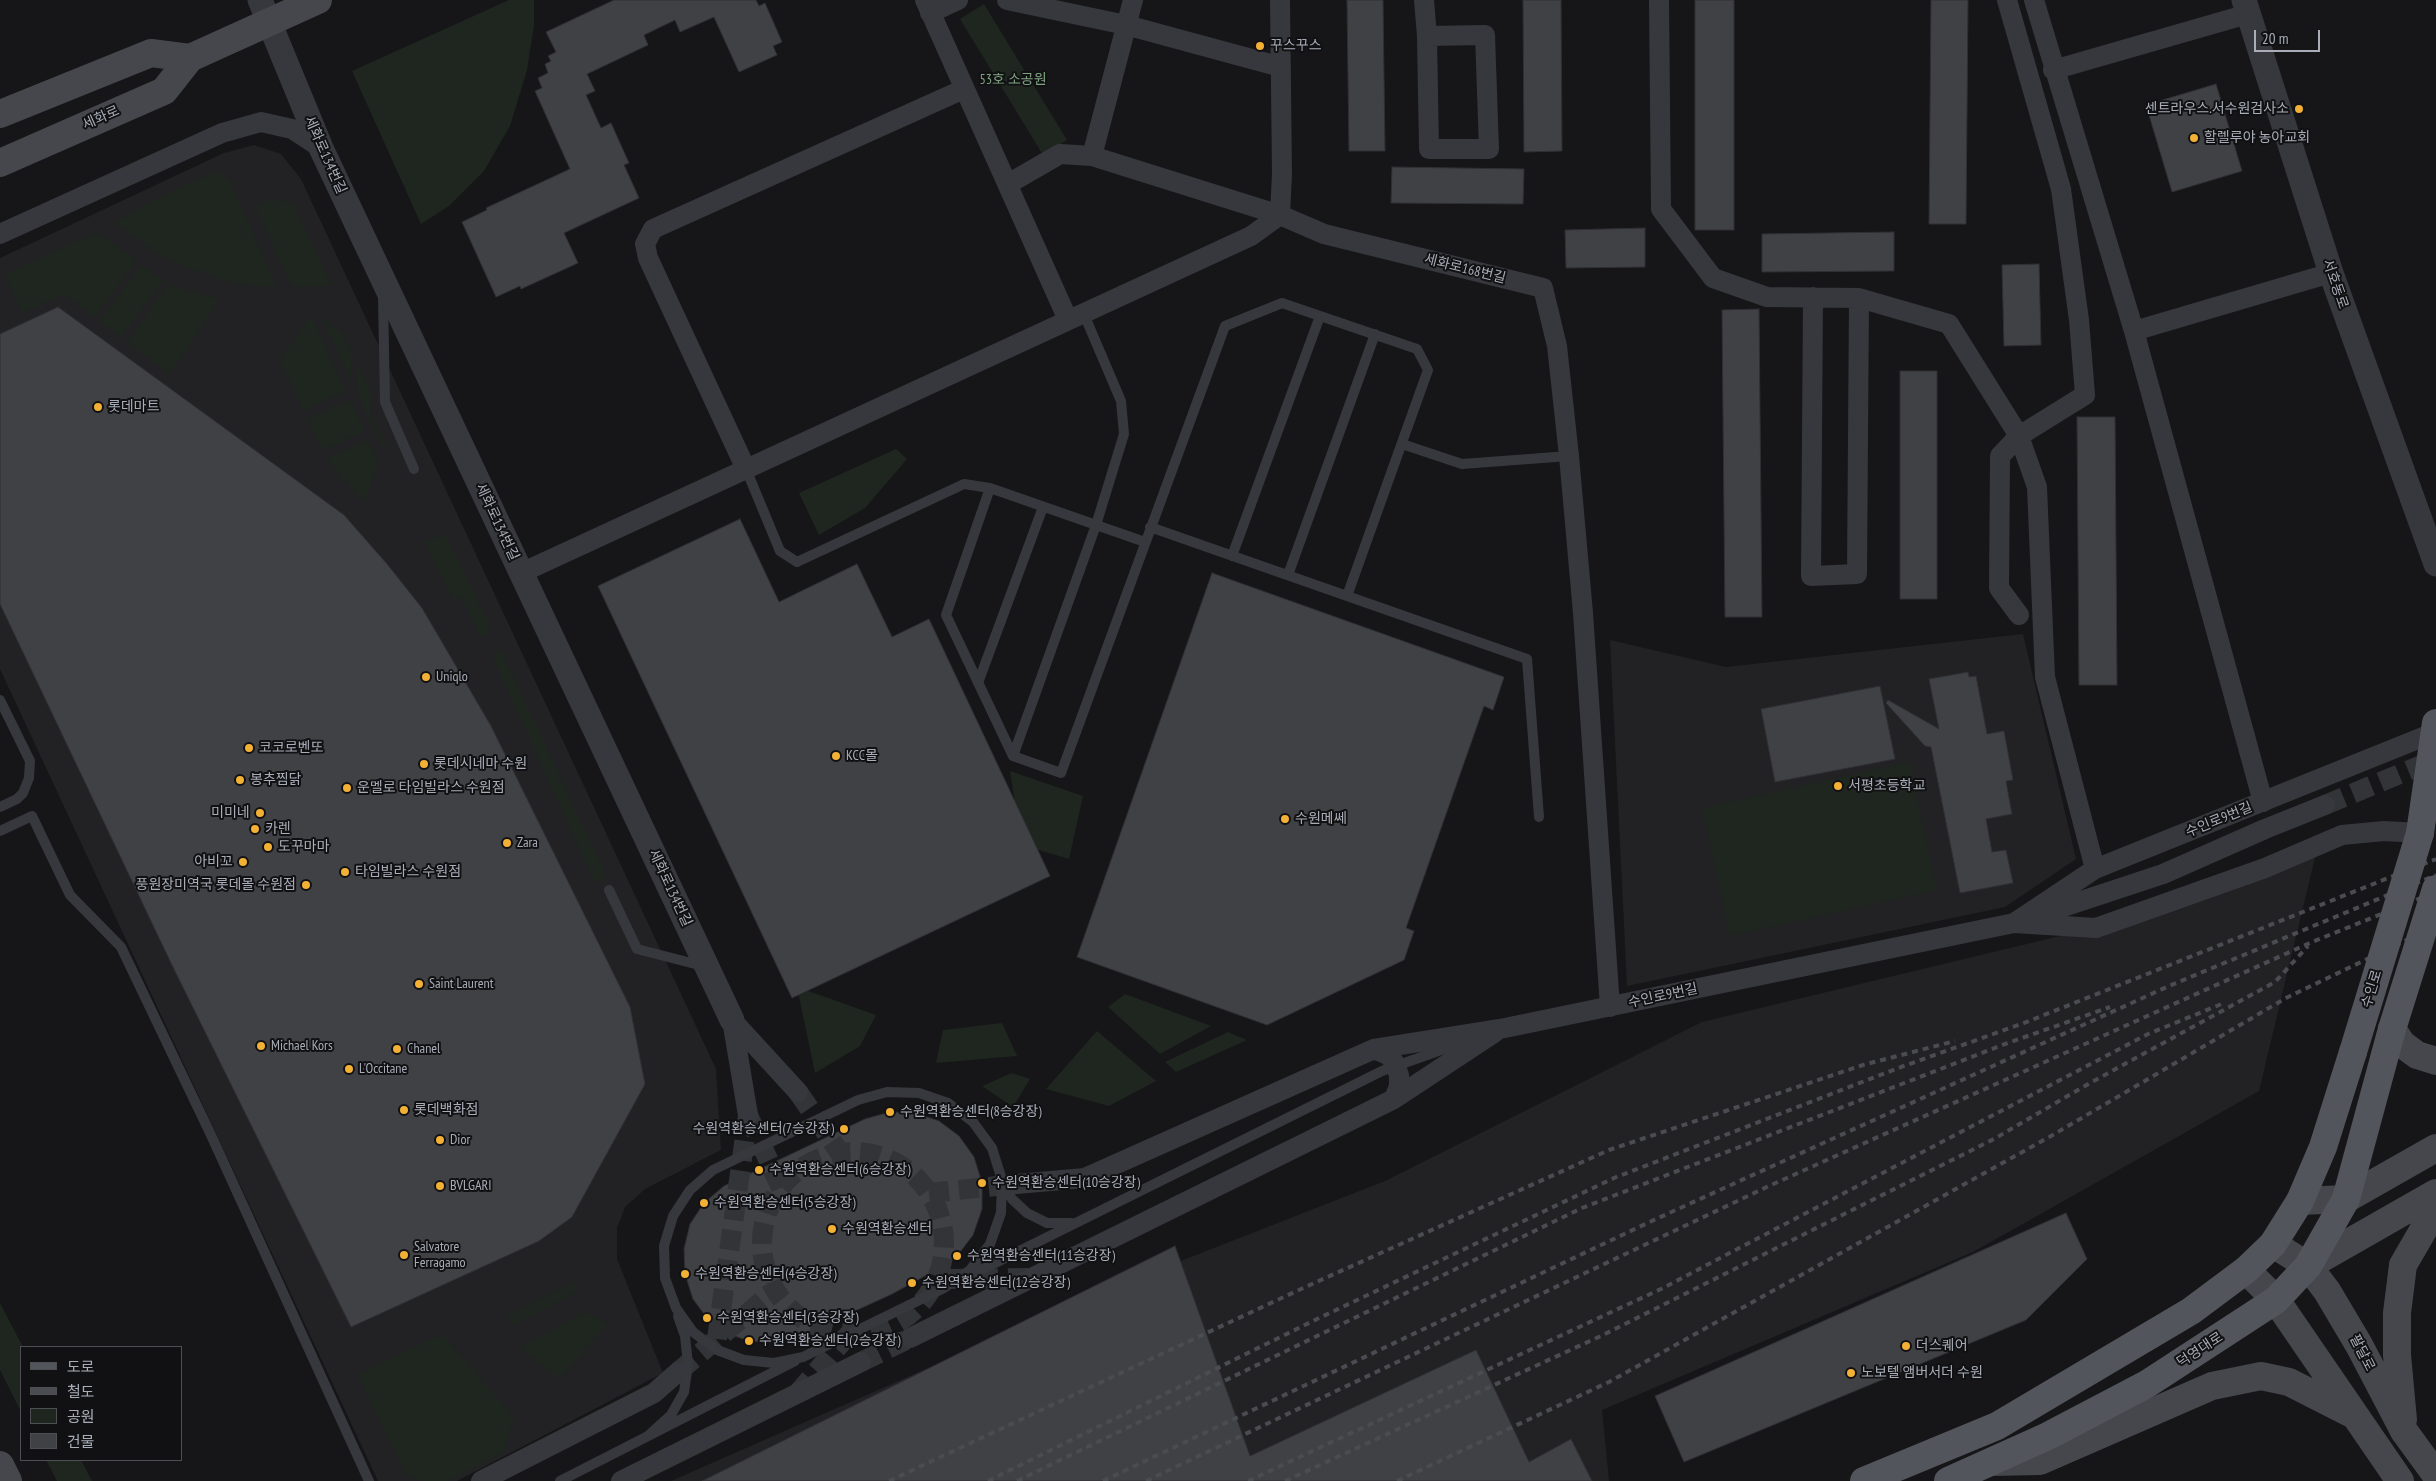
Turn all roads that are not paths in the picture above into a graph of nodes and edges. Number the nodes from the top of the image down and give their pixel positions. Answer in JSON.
{"nodes":[{"id":1,"x":318,"y":0,"type":"edge"},
{"id":2,"x":958,"y":0,"type":"edge"},
{"id":3,"x":1007,"y":0,"type":"edge"},
{"id":4,"x":1133,"y":0,"type":"edge"},
{"id":5,"x":1280,"y":0,"type":"edge"},
{"id":6,"x":1424,"y":0,"type":"edge"},
{"id":7,"x":1659,"y":0,"type":"edge"},
{"id":8,"x":2007,"y":0,"type":"edge"},
{"id":9,"x":2034,"y":0,"type":"edge"},
{"id":10,"x":927,"y":6,"type":"edge"},
{"id":11,"x":2246,"y":7,"type":"edge"},
{"id":12,"x":265,"y":10,"type":"edge"},
{"id":13,"x":1126,"y":25,"type":"junction"},
{"id":14,"x":1427,"y":36,"type":"junction"},
{"id":15,"x":190,"y":58,"type":"junction"},
{"id":16,"x":1281,"y":67,"type":"junction"},
{"id":17,"x":2053,"y":70,"type":"junction"},
{"id":18,"x":964,"y":89,"type":"junction"},
{"id":19,"x":0,"y":114,"type":"edge"},
{"id":20,"x":320,"y":148,"type":"junction"},
{"id":21,"x":1092,"y":156,"type":"junction"},
{"id":22,"x":0,"y":163,"type":"edge"},
{"id":23,"x":1008,"y":184,"type":"junction"},
{"id":24,"x":1280,"y":214,"type":"junction"},
{"id":25,"x":0,"y":234,"type":"edge"},
{"id":26,"x":2331,"y":273,"type":"junction"},
{"id":27,"x":382,"y":279,"type":"junction"},
{"id":28,"x":1813,"y":296,"type":"junction"},
{"id":29,"x":1859,"y":298,"type":"junction"},
{"id":30,"x":1076,"y":316,"type":"junction"},
{"id":31,"x":1320,"y":316,"type":"junction"},
{"id":32,"x":2134,"y":331,"type":"junction"},
{"id":33,"x":1374,"y":334,"type":"junction"},
{"id":34,"x":2020,"y":436,"type":"junction"},
{"id":35,"x":1402,"y":444,"type":"junction"},
{"id":36,"x":1569,"y":456,"type":"junction"},
{"id":37,"x":414,"y":468,"type":"dead end"},
{"id":38,"x":746,"y":469,"type":"junction"},
{"id":39,"x":990,"y":488,"type":"junction"},
{"id":40,"x":1043,"y":507,"type":"junction"},
{"id":41,"x":1096,"y":525,"type":"junction"},
{"id":42,"x":1150,"y":527,"type":"junction"},
{"id":43,"x":1145,"y":542,"type":"junction"},
{"id":44,"x":1232,"y":556,"type":"junction"},
{"id":45,"x":2436,"y":564,"type":"edge"},
{"id":46,"x":521,"y":573,"type":"junction"},
{"id":47,"x":1288,"y":575,"type":"junction"},
{"id":48,"x":1347,"y":596,"type":"junction"},
{"id":49,"x":1583,"y":613,"type":"joint"},
{"id":50,"x":2020,"y":615,"type":"dead end"},
{"id":51,"x":978,"y":683,"type":"junction"},
{"id":52,"x":0,"y":700,"type":"edge"},
{"id":53,"x":2434,"y":728,"type":"edge"},
{"id":54,"x":1013,"y":756,"type":"junction"},
{"id":55,"x":2263,"y":802,"type":"junction"},
{"id":56,"x":2325,"y":805,"type":"tunnel mouth"},
{"id":57,"x":0,"y":807,"type":"edge"},
{"id":58,"x":1539,"y":817,"type":"dead end"},
{"id":59,"x":0,"y":831,"type":"edge"},
{"id":60,"x":2420,"y":833,"type":"junction"},
{"id":61,"x":2095,"y":869,"type":"junction"},
{"id":62,"x":609,"y":890,"type":"dead end"},
{"id":63,"x":2436,"y":890,"type":"edge"},
{"id":64,"x":2014,"y":923,"type":"junction"},
{"id":65,"x":707,"y":967,"type":"junction"},
{"id":66,"x":1610,"y":1007,"type":"junction"},
{"id":67,"x":732,"y":1020,"type":"junction"},
{"id":68,"x":2392,"y":1028,"type":"junction"},
{"id":69,"x":1500,"y":1029,"type":"junction"},
{"id":70,"x":1374,"y":1050,"type":"junction"},
{"id":71,"x":2436,"y":1061,"type":"edge"},
{"id":72,"x":798,"y":1092,"type":"tunnel mouth"},
{"id":73,"x":1394,"y":1099,"type":"junction"},
{"id":74,"x":748,"y":1115,"type":"dead end"},
{"id":75,"x":2436,"y":1148,"type":"edge"},
{"id":76,"x":1009,"y":1182,"type":"junction"},
{"id":77,"x":2436,"y":1193,"type":"edge"},
{"id":78,"x":2346,"y":1199,"type":"junction"},
{"id":79,"x":2300,"y":1200,"type":"junction"},
{"id":80,"x":2436,"y":1208,"type":"edge"},
{"id":81,"x":1079,"y":1221,"type":"junction"},
{"id":82,"x":2274,"y":1244,"type":"junction"},
{"id":83,"x":2308,"y":1266,"type":"junction"},
{"id":84,"x":2246,"y":1270,"type":"junction"},
{"id":85,"x":944,"y":1288,"type":"junction"},
{"id":86,"x":2276,"y":1300,"type":"junction"},
{"id":87,"x":676,"y":1308,"type":"junction"},
{"id":88,"x":910,"y":1338,"type":"tunnel mouth"},
{"id":89,"x":803,"y":1357,"type":"junction"},
{"id":90,"x":861,"y":1362,"type":"tunnel mouth"},
{"id":91,"x":678,"y":1372,"type":"tunnel mouth"},
{"id":92,"x":2352,"y":1414,"type":"junction"},
{"id":93,"x":2404,"y":1431,"type":"junction"},
{"id":94,"x":649,"y":1435,"type":"junction"},
{"id":95,"x":1991,"y":1462,"type":"junction"},
{"id":96,"x":0,"y":1465,"type":"edge"},
{"id":97,"x":2436,"y":1475,"type":"edge"},
{"id":98,"x":8,"y":1481,"type":"edge"},
{"id":99,"x":369,"y":1481,"type":"edge"},
{"id":100,"x":481,"y":1481,"type":"edge"},
{"id":101,"x":560,"y":1481,"type":"edge"},
{"id":102,"x":621,"y":1481,"type":"edge"},
{"id":103,"x":1864,"y":1481,"type":"edge"},
{"id":104,"x":1948,"y":1481,"type":"edge"},
{"id":105,"x":2400,"y":1481,"type":"edge"}],
"edges":[{"from":1,"to":12,"type":"main road","name":"세화로"},
{"from":2,"to":10,"type":"street"},
{"from":3,"to":13,"type":"street"},
{"from":4,"to":13,"type":"street"},
{"from":5,"to":16,"type":"street"},
{"from":6,"to":14,"type":"street"},
{"from":7,"to":28,"type":"street"},
{"from":8,"to":34,"type":"street"},
{"from":9,"to":17,"type":"street"},
{"from":10,"to":18,"type":"street"},
{"from":11,"to":17,"type":"street"},
{"from":11,"to":26,"type":"street","name":"서호동로"},
{"from":12,"to":15,"type":"main road","name":"세화로"},
{"from":12,"to":20,"type":"street","name":"세화로134번길"},
{"from":13,"to":16,"type":"street"},
{"from":13,"to":21,"type":"street"},
{"from":14,"to":14,"type":"street"},
{"from":15,"to":19,"type":"main road"},
{"from":15,"to":22,"type":"main road","name":"세화로"},
{"from":16,"to":24,"type":"street"},
{"from":17,"to":32,"type":"street"},
{"from":18,"to":23,"type":"street"},
{"from":18,"to":38,"type":"street"},
{"from":20,"to":25,"type":"street"},
{"from":20,"to":27,"type":"street","name":"세화로134번길"},
{"from":21,"to":23,"type":"street"},
{"from":21,"to":24,"type":"street"},
{"from":23,"to":30,"type":"street"},
{"from":24,"to":30,"type":"street"},
{"from":24,"to":36,"type":"street","name":"세화로168번길"},
{"from":26,"to":32,"type":"street"},
{"from":26,"to":45,"type":"street","name":"서호동로"},
{"from":27,"to":37,"type":"lane"},
{"from":27,"to":46,"type":"street","name":"세화로134번길"},
{"from":28,"to":29,"type":"street"},
{"from":28,"to":29,"type":"street"},
{"from":29,"to":34,"type":"street"},
{"from":30,"to":38,"type":"street"},
{"from":30,"to":41,"type":"lane"},
{"from":31,"to":33,"type":"lane"},
{"from":31,"to":42,"type":"lane"},
{"from":31,"to":44,"type":"lane"},
{"from":32,"to":55,"type":"street"},
{"from":33,"to":35,"type":"lane"},
{"from":33,"to":47,"type":"lane"},
{"from":34,"to":50,"type":"street"},
{"from":34,"to":61,"type":"street"},
{"from":35,"to":36,"type":"lane"},
{"from":35,"to":48,"type":"lane"},
{"from":36,"to":49,"type":"street","name":"세화로168번길"},
{"from":38,"to":39,"type":"lane"},
{"from":38,"to":46,"type":"street"},
{"from":39,"to":40,"type":"lane"},
{"from":39,"to":51,"type":"lane"},
{"from":40,"to":41,"type":"lane"},
{"from":40,"to":51,"type":"lane"},
{"from":41,"to":43,"type":"lane"},
{"from":41,"to":54,"type":"lane"},
{"from":42,"to":43,"type":"lane"},
{"from":42,"to":44,"type":"lane"},
{"from":43,"to":54,"type":"lane"},
{"from":44,"to":47,"type":"lane"},
{"from":46,"to":65,"type":"street","name":"세화로134번길"},
{"from":47,"to":48,"type":"lane"},
{"from":48,"to":58,"type":"lane"},
{"from":49,"to":66,"type":"street","name":"수인로9번길"},
{"from":51,"to":54,"type":"lane"},
{"from":52,"to":57,"type":"lane"},
{"from":53,"to":55,"type":"street","name":"수인로9번길"},
{"from":53,"to":60,"type":"main road","name":"수인로"},
{"from":55,"to":61,"type":"street","name":"수인로9번길"},
{"from":56,"to":64,"type":"street"},
{"from":59,"to":99,"type":"lane"},
{"from":60,"to":64,"type":"street","name":"수인로9번길"},
{"from":60,"to":79,"type":"main road","name":"수인로","bridge":true},
{"from":61,"to":64,"type":"street","name":"수인로9번길"},
{"from":62,"to":65,"type":"lane"},
{"from":63,"to":68,"type":"main road","bridge":true},
{"from":64,"to":66,"type":"street","name":"수인로9번길"},
{"from":65,"to":67,"type":"street","name":"세화로134번길"},
{"from":66,"to":69,"type":"street"},
{"from":67,"to":72,"type":"street"},
{"from":67,"to":74,"type":"street"},
{"from":68,"to":71,"type":"main road"},
{"from":68,"to":78,"type":"main road"},
{"from":69,"to":70,"type":"street"},
{"from":69,"to":73,"type":"street"},
{"from":69,"to":81,"type":"lane","bridge":true},
{"from":70,"to":73,"type":"street"},
{"from":70,"to":76,"type":"street"},
{"from":73,"to":88,"type":"street"},
{"from":75,"to":78,"type":"main road"},
{"from":76,"to":81,"type":"lane","bridge":true},
{"from":76,"to":85,"type":"lane","bridge":true},
{"from":76,"to":87,"type":"lane","bridge":true},
{"from":77,"to":83,"type":"main road","name":"덕영대로"},
{"from":78,"to":79,"type":"main road"},
{"from":78,"to":83,"type":"main road"},
{"from":79,"to":82,"type":"main road","name":"수인로"},
{"from":80,"to":93,"type":"main road"},
{"from":81,"to":85,"type":"lane","bridge":true},
{"from":82,"to":83,"type":"main road","name":"팔달로"},
{"from":82,"to":84,"type":"main road"},
{"from":83,"to":86,"type":"main road","name":"덕영대로"},
{"from":83,"to":93,"type":"main road","name":"팔달로"},
{"from":84,"to":86,"type":"main road"},
{"from":84,"to":103,"type":"main road"},
{"from":85,"to":89,"type":"lane","bridge":true},
{"from":86,"to":92,"type":"main road"},
{"from":86,"to":95,"type":"main road","name":"덕영대로"},
{"from":87,"to":89,"type":"lane","bridge":true},
{"from":87,"to":94,"type":"lane","bridge":true},
{"from":89,"to":94,"type":"lane","bridge":true},
{"from":90,"to":102,"type":"street"},
{"from":91,"to":100,"type":"street"},
{"from":92,"to":95,"type":"main road"},
{"from":92,"to":105,"type":"main road"},
{"from":93,"to":97,"type":"main road","name":"팔달로"},
{"from":94,"to":101,"type":"lane"},
{"from":95,"to":104,"type":"main road","name":"덕영대로"},
{"from":96,"to":98,"type":"main road"}]}
